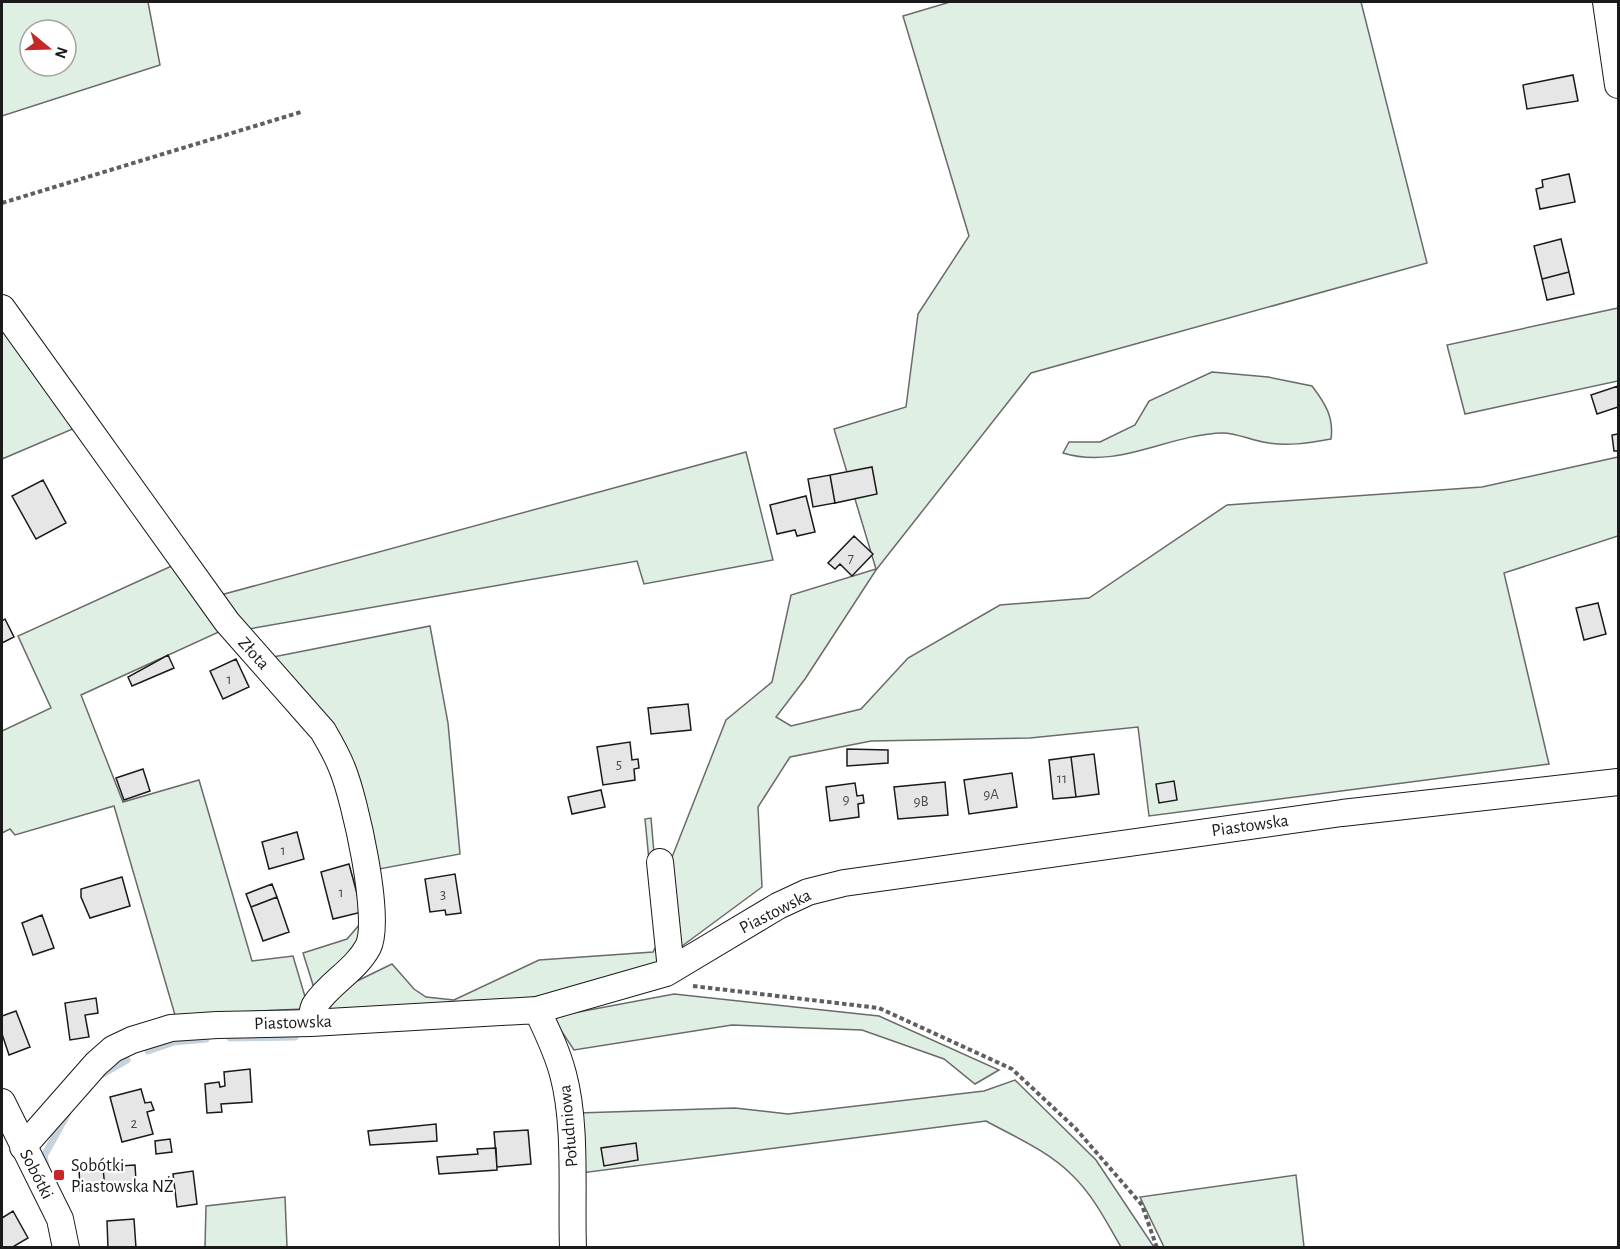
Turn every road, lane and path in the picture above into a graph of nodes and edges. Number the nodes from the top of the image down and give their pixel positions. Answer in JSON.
{"nodes":[{"id":1,"x":1606,"y":2,"type":"edge"},
{"id":2,"x":1618,"y":85,"type":"edge"},
{"id":3,"x":301,"y":112,"type":"dead end"},
{"id":4,"x":2,"y":203,"type":"edge"},
{"id":5,"x":2,"y":308,"type":"edge"},
{"id":6,"x":1618,"y":782,"type":"edge"},
{"id":7,"x":660,"y":862,"type":"dead end"},
{"id":8,"x":669,"y":971,"type":"junction"},
{"id":9,"x":537,"y":1010,"type":"junction"},
{"id":10,"x":311,"y":1023,"type":"junction"},
{"id":11,"x":2,"y":1102,"type":"edge"},
{"id":12,"x":23,"y":1147,"type":"junction"},
{"id":13,"x":66,"y":1248,"type":"edge"},
{"id":14,"x":573,"y":1248,"type":"edge"},
{"id":15,"x":1157,"y":1248,"type":"edge"}],
"edges":[{"from":1,"to":2,"type":"street"},
{"from":3,"to":4,"type":"path"},
{"from":5,"to":10,"type":"street","name":"Złota"},
{"from":6,"to":8,"type":"street","name":"Piastowska"},
{"from":7,"to":8,"type":"street"},
{"from":8,"to":9,"type":"street","name":"Piastowska"},
{"from":8,"to":15,"type":"path"},
{"from":9,"to":10,"type":"street","name":"Piastowska"},
{"from":9,"to":14,"type":"street","name":"Południowa"},
{"from":10,"to":12,"type":"street","name":"Piastowska"},
{"from":11,"to":12,"type":"street","name":"Sobótki"},
{"from":12,"to":13,"type":"street","name":"Sobótki"}]}
